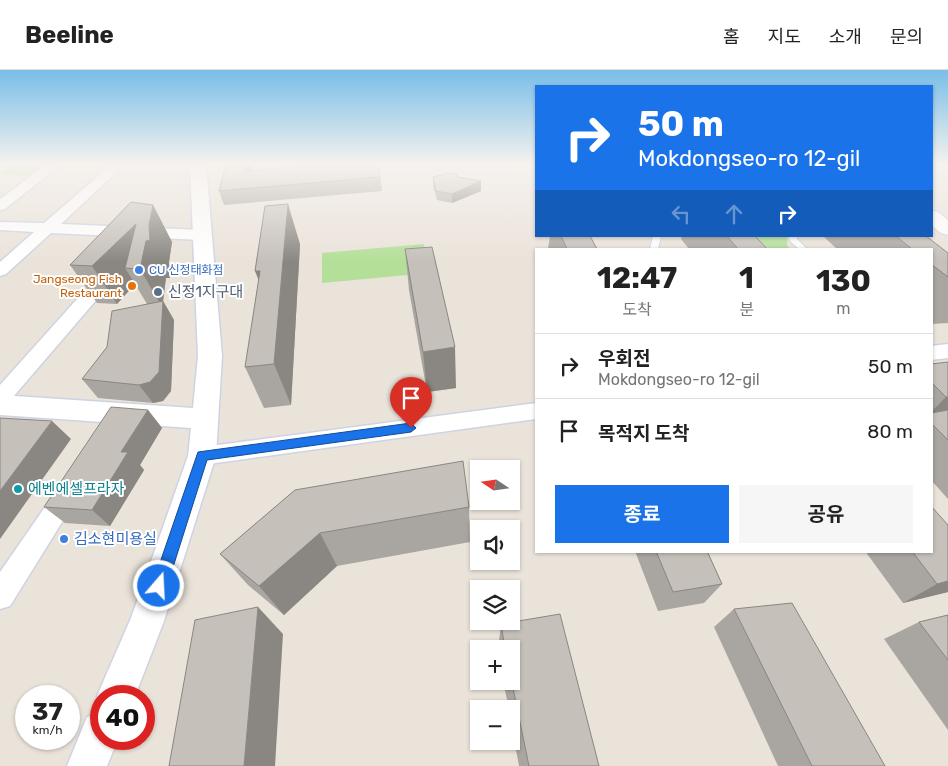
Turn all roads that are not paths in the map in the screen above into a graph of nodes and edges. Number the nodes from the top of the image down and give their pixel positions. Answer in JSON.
{"nodes":[{"id":1,"x":11,"y":197,"type":"edge"},
{"id":2,"x":82,"y":197,"type":"edge"},
{"id":3,"x":200,"y":197,"type":"edge"},
{"id":4,"x":0,"y":206,"type":"edge"},
{"id":5,"x":0,"y":226,"type":"edge"},
{"id":6,"x":47,"y":229,"type":"junction"},
{"id":7,"x":146,"y":233,"type":"junction"},
{"id":8,"x":202,"y":235,"type":"junction"},
{"id":9,"x":793,"y":237,"type":"edge"},
{"id":10,"x":133,"y":247,"type":"edge"},
{"id":11,"x":802,"y":248,"type":"edge"},
{"id":12,"x":120,"y":262,"type":"edge"},
{"id":13,"x":0,"y":271,"type":"edge"},
{"id":14,"x":948,"y":351,"type":"edge"},
{"id":15,"x":933,"y":353,"type":"edge"},
{"id":16,"x":0,"y":399,"type":"edge"},
{"id":17,"x":0,"y":405,"type":"edge"},
{"id":18,"x":535,"y":411,"type":"edge"},
{"id":19,"x":122,"y":412,"type":"junction"},
{"id":20,"x":206,"y":419,"type":"junction"},
{"id":21,"x":106,"y":436,"type":"edge"},
{"id":22,"x":202,"y":456,"type":"junction"},
{"id":23,"x":80,"y":476,"type":"edge"},
{"id":24,"x":0,"y":596,"type":"edge"},
{"id":25,"x":121,"y":685,"type":"edge"},
{"id":26,"x":94,"y":750,"type":"edge"},
{"id":27,"x":87,"y":766,"type":"edge"}],
"edges":[{"from":1,"to":4,"type":"street"},
{"from":2,"to":6,"type":"street"},
{"from":3,"to":8,"type":"street"},
{"from":5,"to":6,"type":"street"},
{"from":6,"to":7,"type":"street"},
{"from":6,"to":13,"type":"street"},
{"from":7,"to":8,"type":"street"},
{"from":7,"to":10,"type":"street"},
{"from":8,"to":20,"type":"street"},
{"from":9,"to":11,"type":"lane"},
{"from":12,"to":16,"type":"street"},
{"from":14,"to":15,"type":"street"},
{"from":17,"to":19,"type":"street"},
{"from":18,"to":22,"type":"street"},
{"from":19,"to":20,"type":"street"},
{"from":19,"to":21,"type":"street"},
{"from":20,"to":22,"type":"street"},
{"from":22,"to":25,"type":"street"},
{"from":23,"to":24,"type":"street"},
{"from":26,"to":27,"type":"street"}]}
